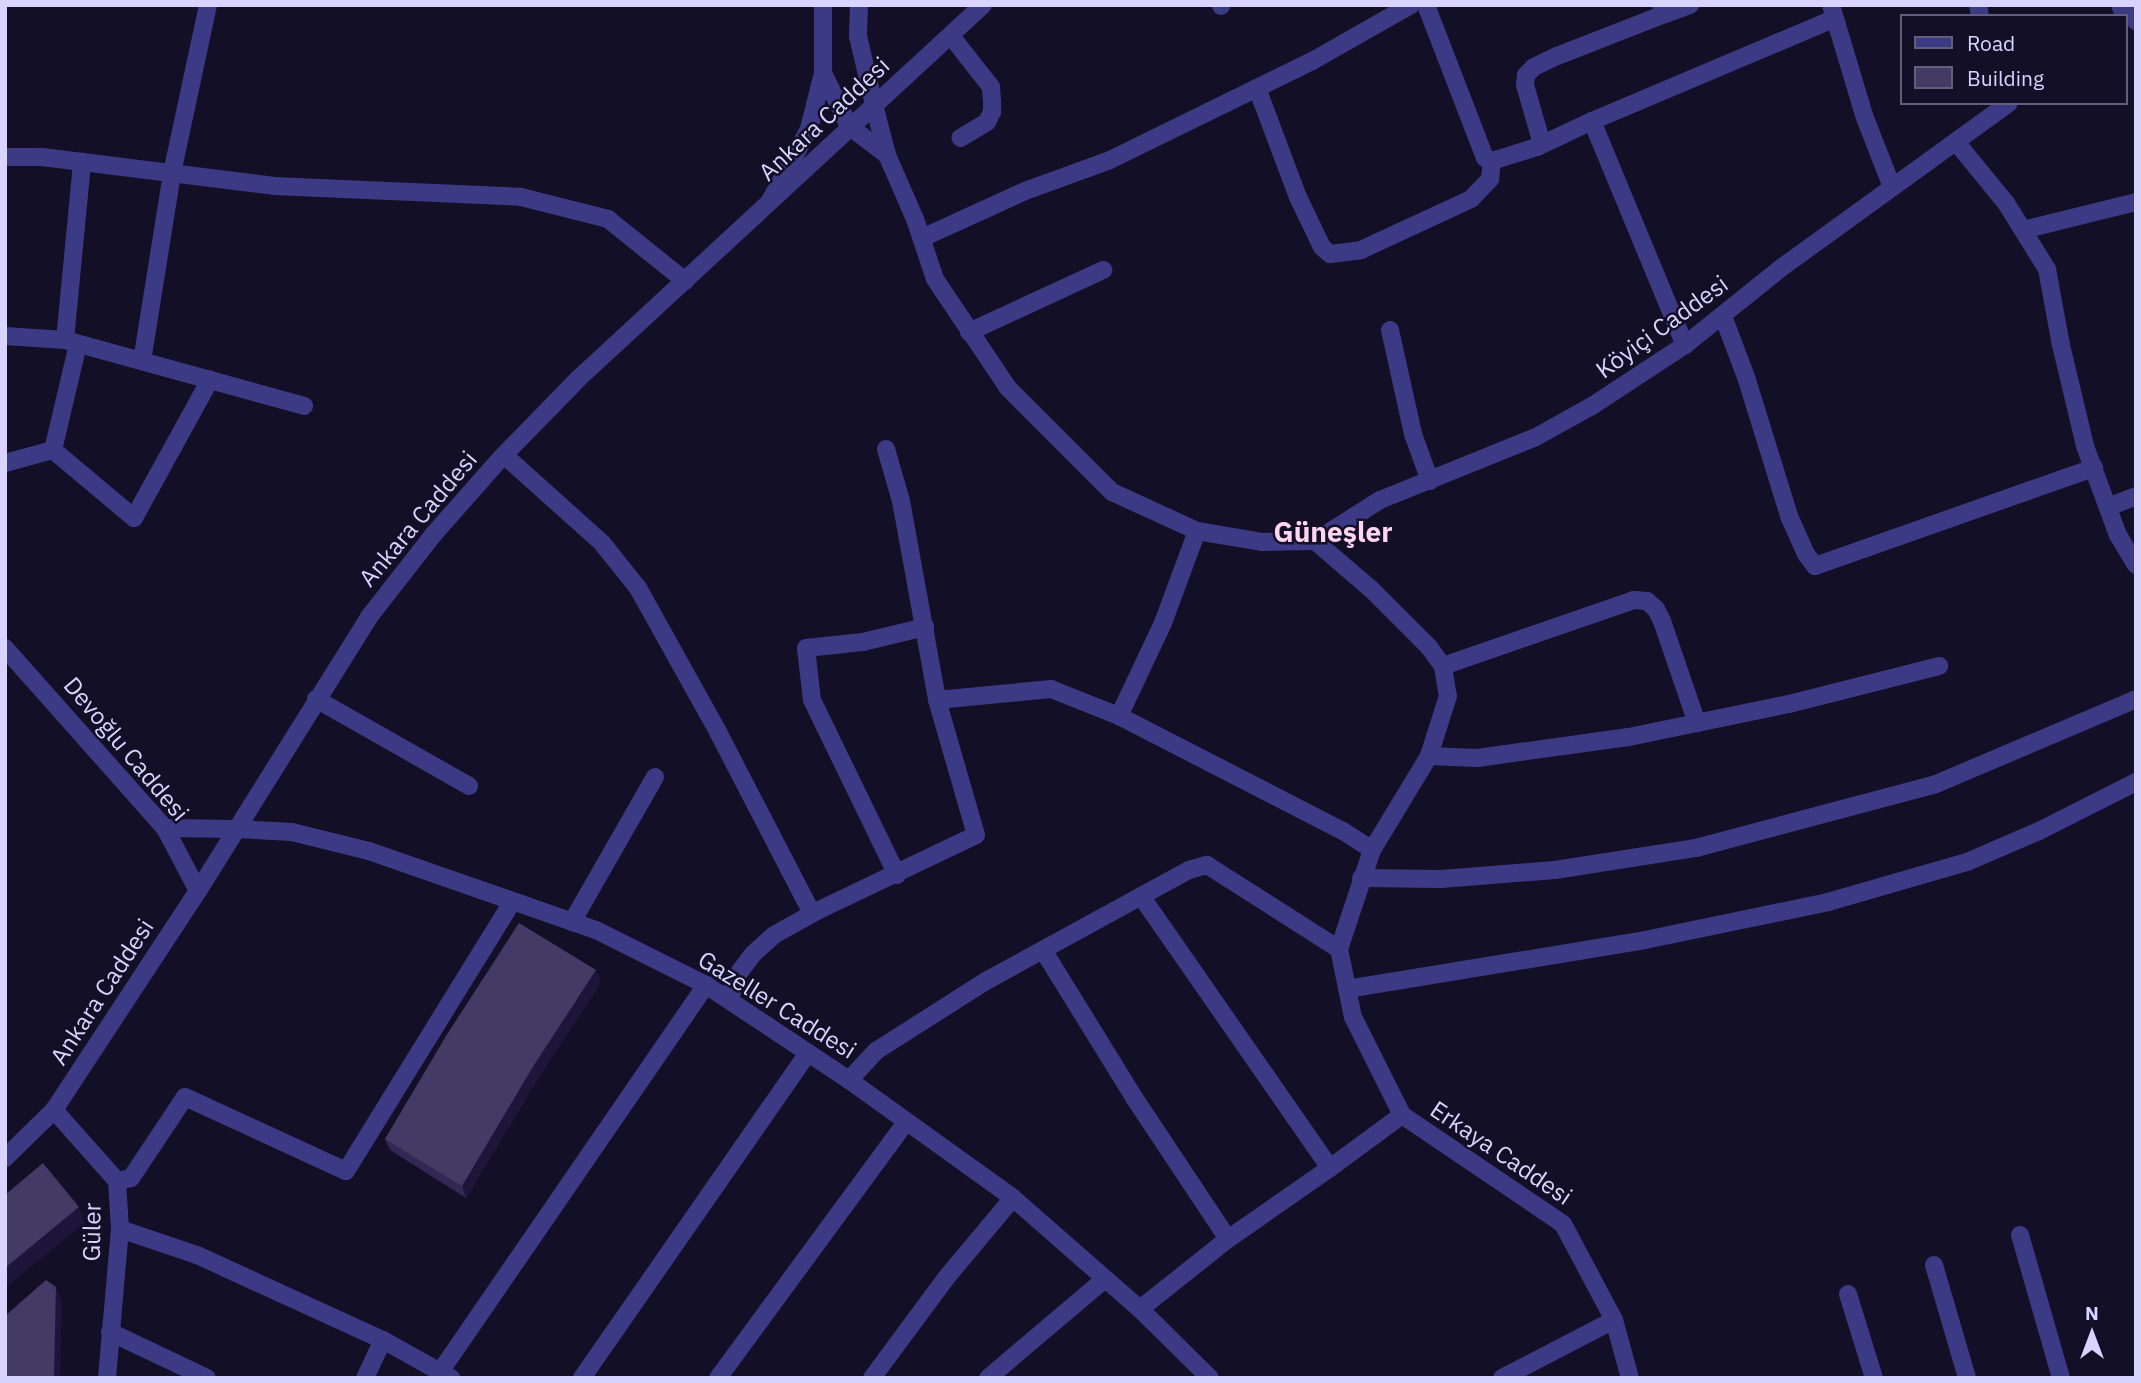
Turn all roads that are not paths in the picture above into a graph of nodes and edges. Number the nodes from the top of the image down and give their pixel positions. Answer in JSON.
{"nodes":[{"id":1,"x":208,"y":5,"type":"edge"},
{"id":2,"x":822,"y":5,"type":"edge"},
{"id":3,"x":859,"y":5,"type":"edge"},
{"id":4,"x":983,"y":5,"type":"edge"},
{"id":5,"x":1411,"y":5,"type":"edge"},
{"id":6,"x":1426,"y":5,"type":"edge"},
{"id":7,"x":1690,"y":5,"type":"edge"},
{"id":8,"x":1663,"y":10,"type":"edge"},
{"id":9,"x":1832,"y":12,"type":"edge"},
{"id":10,"x":951,"y":36,"type":"junction"},
{"id":11,"x":823,"y":73,"type":"junction"},
{"id":12,"x":1257,"y":88,"type":"junction"},
{"id":13,"x":874,"y":105,"type":"junction"},
{"id":14,"x":2003,"y":106,"type":"edge"},
{"id":15,"x":1592,"y":121,"type":"junction"},
{"id":16,"x":849,"y":126,"type":"junction"},
{"id":17,"x":960,"y":138,"type":"dead end"},
{"id":18,"x":1956,"y":142,"type":"junction"},
{"id":19,"x":1542,"y":145,"type":"junction"},
{"id":20,"x":887,"y":155,"type":"junction"},
{"id":21,"x":5,"y":157,"type":"edge"},
{"id":22,"x":1492,"y":161,"type":"junction"},
{"id":23,"x":82,"y":162,"type":"junction"},
{"id":24,"x":172,"y":173,"type":"junction"},
{"id":25,"x":1892,"y":187,"type":"junction"},
{"id":26,"x":2136,"y":202,"type":"edge"},
{"id":27,"x":767,"y":205,"type":"junction"},
{"id":28,"x":2023,"y":230,"type":"junction"},
{"id":29,"x":922,"y":238,"type":"junction"},
{"id":30,"x":1103,"y":270,"type":"dead end"},
{"id":31,"x":685,"y":281,"type":"junction"},
{"id":32,"x":1723,"y":316,"type":"junction"},
{"id":33,"x":1390,"y":330,"type":"dead end"},
{"id":34,"x":969,"y":332,"type":"junction"},
{"id":35,"x":5,"y":336,"type":"edge"},
{"id":36,"x":71,"y":342,"type":"junction"},
{"id":37,"x":1685,"y":345,"type":"junction"},
{"id":38,"x":142,"y":361,"type":"junction"},
{"id":39,"x":210,"y":380,"type":"junction"},
{"id":40,"x":304,"y":406,"type":"dead end"},
{"id":41,"x":886,"y":449,"type":"dead end"},
{"id":42,"x":53,"y":450,"type":"junction"},
{"id":43,"x":504,"y":455,"type":"junction"},
{"id":44,"x":5,"y":463,"type":"edge"},
{"id":45,"x":2094,"y":468,"type":"junction"},
{"id":46,"x":1430,"y":481,"type":"junction"},
{"id":47,"x":2136,"y":496,"type":"edge"},
{"id":48,"x":2108,"y":506,"type":"junction"},
{"id":49,"x":1197,"y":531,"type":"junction"},
{"id":50,"x":1315,"y":541,"type":"junction"},
{"id":51,"x":2136,"y":565,"type":"edge"},
{"id":52,"x":925,"y":626,"type":"junction"},
{"id":53,"x":6,"y":650,"type":"edge"},
{"id":54,"x":1443,"y":666,"type":"junction"},
{"id":55,"x":1939,"y":666,"type":"dead end"},
{"id":56,"x":316,"y":699,"type":"junction"},
{"id":57,"x":2136,"y":699,"type":"edge"},
{"id":58,"x":937,"y":700,"type":"junction"},
{"id":59,"x":1119,"y":716,"type":"junction"},
{"id":60,"x":1697,"y":723,"type":"junction"},
{"id":61,"x":1429,"y":756,"type":"junction"},
{"id":62,"x":654,"y":777,"type":"dead end"},
{"id":63,"x":2136,"y":782,"type":"edge"},
{"id":64,"x":469,"y":786,"type":"dead end"},
{"id":65,"x":165,"y":828,"type":"junction"},
{"id":66,"x":236,"y":829,"type":"junction"},
{"id":67,"x":1372,"y":850,"type":"junction"},
{"id":68,"x":897,"y":875,"type":"junction"},
{"id":69,"x":1360,"y":878,"type":"junction"},
{"id":70,"x":198,"y":891,"type":"junction"},
{"id":71,"x":1141,"y":896,"type":"junction"},
{"id":72,"x":512,"y":902,"type":"junction"},
{"id":73,"x":812,"y":914,"type":"junction"},
{"id":74,"x":572,"y":922,"type":"junction"},
{"id":75,"x":1339,"y":949,"type":"junction"},
{"id":76,"x":1042,"y":950,"type":"junction"},
{"id":77,"x":706,"y":985,"type":"junction"},
{"id":78,"x":1347,"y":989,"type":"junction"},
{"id":79,"x":730,"y":1000,"type":"junction"},
{"id":80,"x":808,"y":1053,"type":"junction"},
{"id":81,"x":849,"y":1080,"type":"junction"},
{"id":82,"x":54,"y":1110,"type":"junction"},
{"id":83,"x":1402,"y":1115,"type":"junction"},
{"id":84,"x":906,"y":1122,"type":"junction"},
{"id":85,"x":5,"y":1158,"type":"edge"},
{"id":86,"x":1330,"y":1168,"type":"junction"},
{"id":87,"x":117,"y":1181,"type":"junction"},
{"id":88,"x":1013,"y":1198,"type":"junction"},
{"id":89,"x":120,"y":1229,"type":"junction"},
{"id":90,"x":2020,"y":1235,"type":"dead end"},
{"id":91,"x":1228,"y":1239,"type":"junction"},
{"id":92,"x":1934,"y":1265,"type":"dead end"},
{"id":93,"x":1105,"y":1279,"type":"junction"},
{"id":94,"x":1848,"y":1294,"type":"dead end"},
{"id":95,"x":1140,"y":1309,"type":"junction"},
{"id":96,"x":1614,"y":1320,"type":"junction"},
{"id":97,"x":110,"y":1332,"type":"junction"},
{"id":98,"x":383,"y":1340,"type":"junction"},
{"id":99,"x":446,"y":1375,"type":"edge"},
{"id":100,"x":107,"y":1378,"type":"edge"},
{"id":101,"x":207,"y":1378,"type":"edge"},
{"id":102,"x":365,"y":1378,"type":"edge"},
{"id":103,"x":582,"y":1378,"type":"edge"},
{"id":104,"x":718,"y":1378,"type":"edge"},
{"id":105,"x":872,"y":1378,"type":"edge"},
{"id":106,"x":988,"y":1378,"type":"edge"},
{"id":107,"x":1210,"y":1378,"type":"edge"},
{"id":108,"x":1502,"y":1378,"type":"edge"},
{"id":109,"x":1630,"y":1378,"type":"edge"},
{"id":110,"x":1874,"y":1378,"type":"edge"},
{"id":111,"x":1967,"y":1378,"type":"edge"},
{"id":112,"x":2061,"y":1378,"type":"edge"}],
"edges":[{"from":1,"to":24,"type":"street"},
{"from":2,"to":11,"type":"street"},
{"from":3,"to":13,"type":"street"},
{"from":4,"to":10,"type":"street","name":"Ankara Caddesi"},
{"from":5,"to":12,"type":"street"},
{"from":6,"to":22,"type":"street"},
{"from":7,"to":8,"type":"street"},
{"from":8,"to":19,"type":"street"},
{"from":9,"to":15,"type":"street"},
{"from":9,"to":25,"type":"street"},
{"from":10,"to":13,"type":"street","name":"Ankara Caddesi"},
{"from":10,"to":17,"type":"street"},
{"from":11,"to":16,"type":"street"},
{"from":11,"to":27,"type":"street"},
{"from":12,"to":22,"type":"street"},
{"from":12,"to":29,"type":"street"},
{"from":13,"to":16,"type":"street","name":"Ankara Caddesi"},
{"from":13,"to":20,"type":"street"},
{"from":14,"to":18,"type":"street","name":"Köyiçi Caddesi"},
{"from":15,"to":19,"type":"street"},
{"from":15,"to":37,"type":"street"},
{"from":16,"to":20,"type":"street"},
{"from":16,"to":27,"type":"street","name":"Ankara Caddesi"},
{"from":18,"to":25,"type":"street","name":"Köyiçi Caddesi"},
{"from":18,"to":28,"type":"street"},
{"from":19,"to":22,"type":"street"},
{"from":20,"to":29,"type":"street"},
{"from":21,"to":23,"type":"street"},
{"from":23,"to":24,"type":"street"},
{"from":23,"to":36,"type":"street"},
{"from":24,"to":31,"type":"street"},
{"from":24,"to":38,"type":"street"},
{"from":25,"to":32,"type":"street","name":"Köyiçi Caddesi"},
{"from":26,"to":28,"type":"street"},
{"from":27,"to":31,"type":"street","name":"Ankara Caddesi"},
{"from":28,"to":45,"type":"street"},
{"from":29,"to":34,"type":"street"},
{"from":30,"to":34,"type":"street"},
{"from":31,"to":43,"type":"street","name":"Ankara Caddesi"},
{"from":32,"to":37,"type":"street","name":"Köyiçi Caddesi"},
{"from":32,"to":45,"type":"street"},
{"from":33,"to":46,"type":"street"},
{"from":34,"to":49,"type":"street"},
{"from":35,"to":36,"type":"street"},
{"from":36,"to":38,"type":"street"},
{"from":36,"to":42,"type":"street"},
{"from":37,"to":46,"type":"street","name":"Köyiçi Caddesi"},
{"from":38,"to":39,"type":"street"},
{"from":39,"to":40,"type":"street"},
{"from":39,"to":42,"type":"street"},
{"from":41,"to":52,"type":"street"},
{"from":42,"to":44,"type":"street"},
{"from":43,"to":56,"type":"street","name":"Ankara Caddesi"},
{"from":43,"to":73,"type":"street"},
{"from":45,"to":48,"type":"street"},
{"from":46,"to":50,"type":"street","name":"Köyiçi Caddesi"},
{"from":47,"to":48,"type":"street"},
{"from":48,"to":51,"type":"street"},
{"from":49,"to":50,"type":"street"},
{"from":49,"to":59,"type":"street"},
{"from":50,"to":54,"type":"street"},
{"from":52,"to":58,"type":"street"},
{"from":52,"to":68,"type":"street"},
{"from":53,"to":65,"type":"street","name":"Devoğlu Caddesi"},
{"from":54,"to":60,"type":"street"},
{"from":54,"to":61,"type":"street","name":"Erkaya Caddesi"},
{"from":55,"to":60,"type":"street"},
{"from":56,"to":64,"type":"street"},
{"from":56,"to":66,"type":"street","name":"Ankara Caddesi"},
{"from":57,"to":69,"type":"street"},
{"from":58,"to":59,"type":"street"},
{"from":58,"to":68,"type":"street"},
{"from":59,"to":67,"type":"street"},
{"from":60,"to":61,"type":"street"},
{"from":61,"to":67,"type":"street","name":"Erkaya Caddesi"},
{"from":62,"to":74,"type":"street"},
{"from":63,"to":78,"type":"street"},
{"from":65,"to":66,"type":"street","name":"Gazeller Caddesi"},
{"from":65,"to":70,"type":"street","name":"Devoğlu Caddesi"},
{"from":66,"to":70,"type":"street","name":"Ankara Caddesi"},
{"from":66,"to":72,"type":"street","name":"Gazeller Caddesi"},
{"from":67,"to":69,"type":"street","name":"Erkaya Caddesi"},
{"from":68,"to":73,"type":"street"},
{"from":69,"to":75,"type":"street","name":"Erkaya Caddesi"},
{"from":70,"to":82,"type":"street","name":"Ankara Caddesi"},
{"from":71,"to":75,"type":"street"},
{"from":71,"to":76,"type":"street"},
{"from":71,"to":86,"type":"street"},
{"from":72,"to":74,"type":"street","name":"Gazeller Caddesi"},
{"from":72,"to":87,"type":"street"},
{"from":73,"to":79,"type":"street"},
{"from":74,"to":77,"type":"street","name":"Gazeller Caddesi"},
{"from":75,"to":78,"type":"street","name":"Erkaya Caddesi"},
{"from":76,"to":81,"type":"street"},
{"from":76,"to":91,"type":"street"},
{"from":77,"to":79,"type":"street","name":"Gazeller Caddesi"},
{"from":77,"to":99,"type":"street"},
{"from":78,"to":83,"type":"street","name":"Erkaya Caddesi"},
{"from":79,"to":80,"type":"street","name":"Gazeller Caddesi"},
{"from":80,"to":81,"type":"street","name":"Gazeller Caddesi"},
{"from":80,"to":103,"type":"street"},
{"from":81,"to":84,"type":"street","name":"Gazeller Caddesi"},
{"from":82,"to":85,"type":"street","name":"Ankara Caddesi"},
{"from":82,"to":87,"type":"street","name":"Güler"},
{"from":83,"to":86,"type":"street"},
{"from":83,"to":96,"type":"street","name":"Erkaya Caddesi"},
{"from":84,"to":88,"type":"street","name":"Gazeller Caddesi"},
{"from":84,"to":104,"type":"street"},
{"from":86,"to":91,"type":"street"},
{"from":87,"to":89,"type":"street","name":"Güler"},
{"from":88,"to":93,"type":"street","name":"Gazeller Caddesi"},
{"from":88,"to":105,"type":"street"},
{"from":89,"to":97,"type":"street","name":"Güler"},
{"from":89,"to":98,"type":"street"},
{"from":90,"to":112,"type":"street"},
{"from":91,"to":95,"type":"street"},
{"from":92,"to":111,"type":"street"},
{"from":93,"to":95,"type":"street","name":"Gazeller Caddesi"},
{"from":93,"to":106,"type":"street"},
{"from":94,"to":110,"type":"street"},
{"from":95,"to":107,"type":"street","name":"Gazeller Caddesi"},
{"from":96,"to":108,"type":"street"},
{"from":96,"to":109,"type":"street","name":"Erkaya Caddesi"},
{"from":97,"to":100,"type":"street","name":"Güler"},
{"from":97,"to":101,"type":"street"},
{"from":98,"to":99,"type":"street"},
{"from":98,"to":102,"type":"street"}]}
